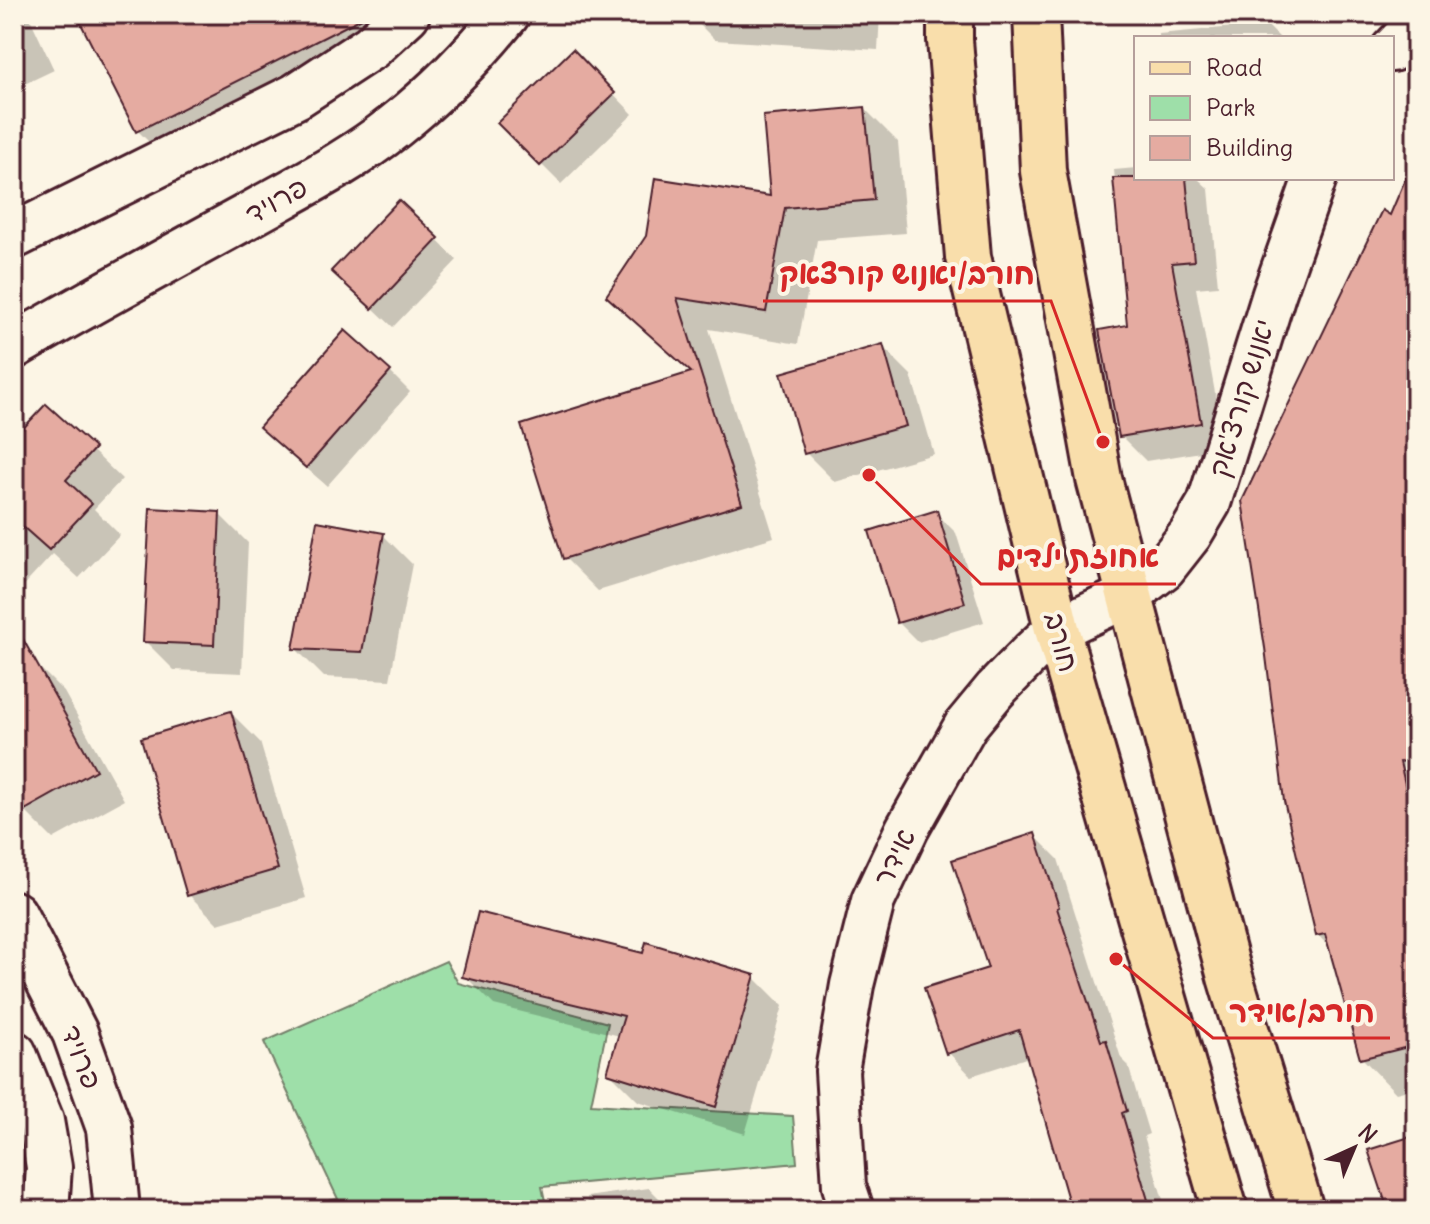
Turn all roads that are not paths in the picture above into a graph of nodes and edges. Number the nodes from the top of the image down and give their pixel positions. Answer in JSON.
{"nodes":[{"id":1,"x":407,"y":14,"type":"edge"},
{"id":2,"x":507,"y":14,"type":"edge"},
{"id":3,"x":950,"y":14,"type":"edge"},
{"id":4,"x":1036,"y":14,"type":"edge"},
{"id":5,"x":1416,"y":25,"type":"edge"},
{"id":6,"x":1394,"y":48,"type":"edge"},
{"id":7,"x":1314,"y":180,"type":"edge"},
{"id":8,"x":14,"y":236,"type":"edge"},
{"id":9,"x":14,"y":346,"type":"edge"},
{"id":10,"x":1129,"y":595,"type":"junction"},
{"id":11,"x":1057,"y":629,"type":"junction"},
{"id":12,"x":14,"y":914,"type":"edge"},
{"id":13,"x":14,"y":1054,"type":"edge"},
{"id":14,"x":46,"y":1210,"type":"edge"},
{"id":15,"x":117,"y":1210,"type":"edge"},
{"id":16,"x":852,"y":1210,"type":"edge"},
{"id":17,"x":1225,"y":1210,"type":"edge"},
{"id":18,"x":1301,"y":1210,"type":"edge"}],
"edges":[{"from":1,"to":8,"type":"main road"},
{"from":2,"to":9,"type":"main road","name":"פרויד"},
{"from":3,"to":11,"type":"main road","name":"חורב"},
{"from":4,"to":10,"type":"main road"},
{"from":5,"to":6,"type":"street"},
{"from":7,"to":10,"type":"street","name":"יאנוש קורצ'אק"},
{"from":10,"to":11,"type":"street","name":"אידר"},
{"from":10,"to":18,"type":"main road"},
{"from":11,"to":16,"type":"street","name":"אידר"},
{"from":11,"to":17,"type":"main road","name":"חורב"},
{"from":12,"to":15,"type":"main road","name":"פרויד"},
{"from":13,"to":14,"type":"main road"}]}
